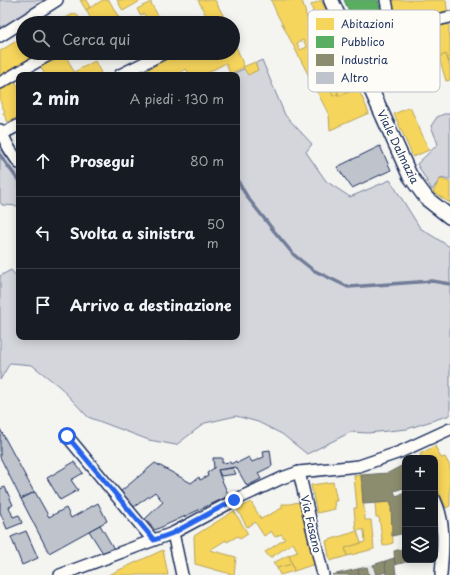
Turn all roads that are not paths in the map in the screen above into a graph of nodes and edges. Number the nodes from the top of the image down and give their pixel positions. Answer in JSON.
{"nodes":[{"id":1,"x":58,"y":0,"type":"edge"},
{"id":2,"x":331,"y":0,"type":"edge"},
{"id":3,"x":386,"y":0,"type":"edge"},
{"id":4,"x":335,"y":10,"type":"edge"},
{"id":5,"x":388,"y":10,"type":"edge"},
{"id":6,"x":32,"y":16,"type":"edge"},
{"id":7,"x":450,"y":17,"type":"edge"},
{"id":8,"x":440,"y":19,"type":"edge"},
{"id":9,"x":16,"y":26,"type":"edge"},
{"id":10,"x":0,"y":36,"type":"edge"},
{"id":11,"x":40,"y":60,"type":"edge"},
{"id":12,"x":150,"y":60,"type":"edge"},
{"id":13,"x":19,"y":72,"type":"edge"},
{"id":14,"x":126,"y":72,"type":"edge"},
{"id":15,"x":16,"y":74,"type":"edge"},
{"id":16,"x":0,"y":83,"type":"edge"},
{"id":17,"x":372,"y":92,"type":"edge"},
{"id":18,"x":16,"y":126,"type":"edge"},
{"id":19,"x":1,"y":132,"type":"edge"},
{"id":20,"x":16,"y":158,"type":"edge"},
{"id":21,"x":450,"y":217,"type":"edge"},
{"id":22,"x":450,"y":429,"type":"edge"},
{"id":23,"x":67,"y":436,"type":"dead end"},
{"id":24,"x":410,"y":448,"type":"junction"},
{"id":25,"x":414,"y":455,"type":"edge"},
{"id":26,"x":299,"y":472,"type":"junction"},
{"id":27,"x":438,"y":507,"type":"edge"},
{"id":28,"x":173,"y":533,"type":"junction"},
{"id":29,"x":154,"y":540,"type":"junction"},
{"id":30,"x":60,"y":575,"type":"edge"},
{"id":31,"x":182,"y":575,"type":"edge"},
{"id":32,"x":323,"y":575,"type":"edge"},
{"id":33,"x":441,"y":575,"type":"edge"}],
"edges":[{"from":1,"to":6,"type":"street"},
{"from":2,"to":4,"type":"main road","name":"Viale Dalmazia"},
{"from":3,"to":5,"type":"street"},
{"from":7,"to":8,"type":"street"},
{"from":9,"to":10,"type":"street"},
{"from":11,"to":13,"type":"street"},
{"from":12,"to":14,"type":"street"},
{"from":15,"to":16,"type":"street"},
{"from":17,"to":21,"type":"main road","name":"Viale Dalmazia"},
{"from":18,"to":19,"type":"street"},
{"from":19,"to":20,"type":"street"},
{"from":22,"to":24,"type":"street"},
{"from":23,"to":29,"type":"street"},
{"from":24,"to":25,"type":"street"},
{"from":24,"to":26,"type":"street"},
{"from":26,"to":28,"type":"street"},
{"from":26,"to":32,"type":"street","name":"Via Fasano"},
{"from":27,"to":33,"type":"street"},
{"from":28,"to":29,"type":"street"},
{"from":28,"to":31,"type":"street"},
{"from":29,"to":30,"type":"street"}]}
